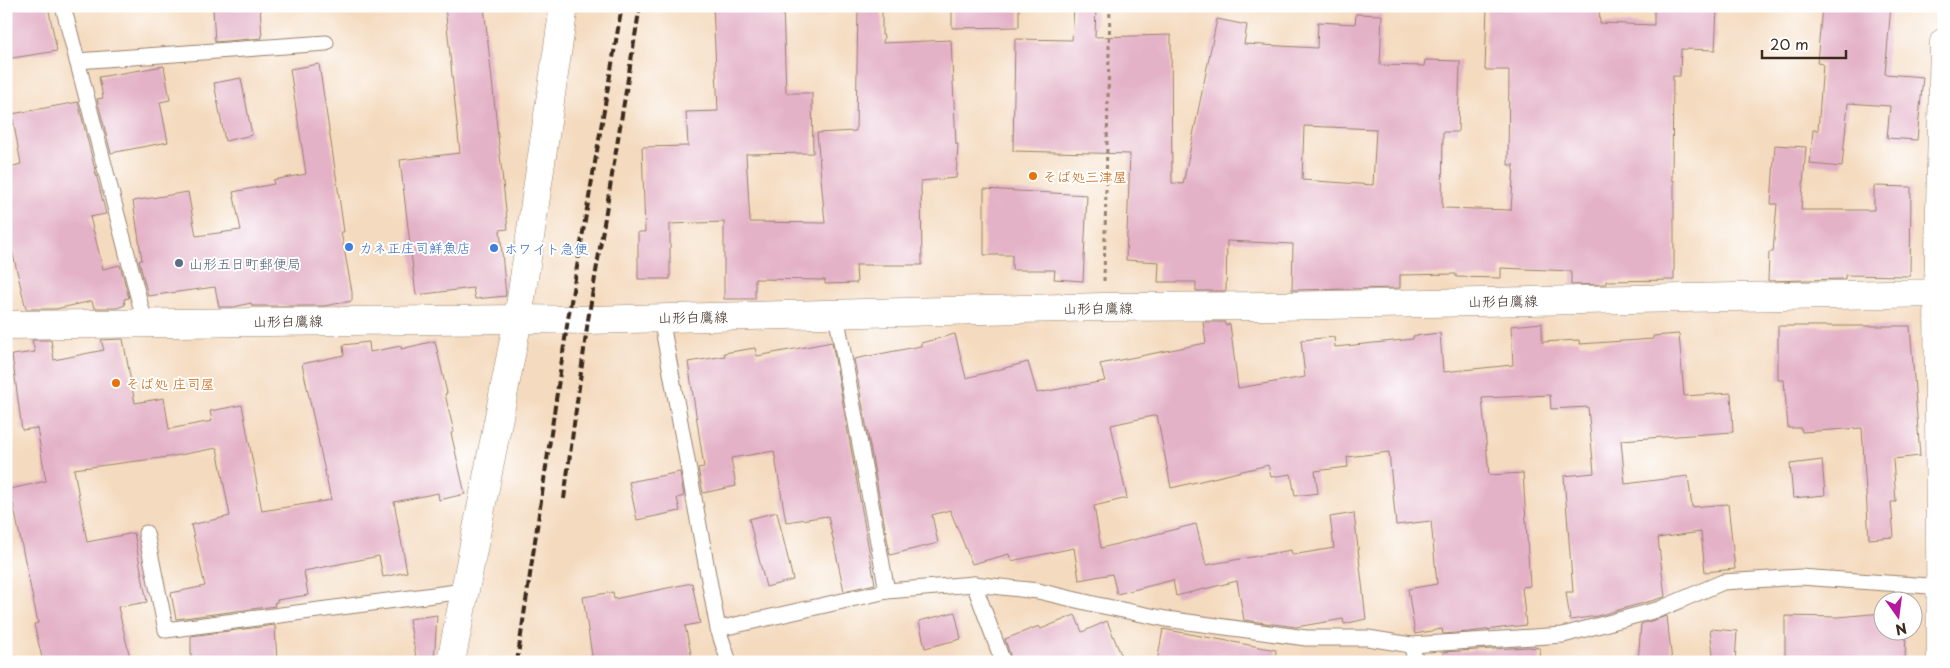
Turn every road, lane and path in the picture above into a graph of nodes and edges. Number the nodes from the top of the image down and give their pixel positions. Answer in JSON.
{"nodes":[{"id":1,"x":63,"y":6,"type":"edge"},
{"id":2,"x":564,"y":6,"type":"edge"},
{"id":3,"x":1110,"y":6,"type":"edge"},
{"id":4,"x":1944,"y":42,"type":"edge"},
{"id":5,"x":326,"y":43,"type":"dead end"},
{"id":6,"x":77,"y":61,"type":"junction"},
{"id":7,"x":1938,"y":293,"type":"junction"},
{"id":8,"x":1104,"y":308,"type":"junction"},
{"id":9,"x":836,"y":314,"type":"junction"},
{"id":10,"x":661,"y":318,"type":"junction"},
{"id":11,"x":518,"y":319,"type":"junction"},
{"id":12,"x":145,"y":323,"type":"junction"},
{"id":13,"x":6,"y":325,"type":"edge"},
{"id":14,"x":146,"y":533,"type":"dead end"},
{"id":15,"x":974,"y":584,"type":"junction"},
{"id":16,"x":1942,"y":587,"type":"edge"},
{"id":17,"x":464,"y":591,"type":"junction"},
{"id":18,"x":887,"y":591,"type":"junction"},
{"id":19,"x":718,"y":629,"type":"junction"},
{"id":20,"x":1411,"y":645,"type":"junction"},
{"id":21,"x":451,"y":662,"type":"edge"},
{"id":22,"x":729,"y":662,"type":"edge"},
{"id":23,"x":1003,"y":662,"type":"edge"},
{"id":24,"x":1416,"y":662,"type":"edge"},
{"id":25,"x":1941,"y":662,"type":"edge"}],
"edges":[{"from":1,"to":6,"type":"lane"},
{"from":2,"to":11,"type":"main road"},
{"from":3,"to":8,"type":"path"},
{"from":4,"to":7,"type":"main road"},
{"from":5,"to":6,"type":"lane"},
{"from":6,"to":12,"type":"lane"},
{"from":7,"to":8,"type":"main road","name":"山形白鷹線"},
{"from":7,"to":16,"type":"main road"},
{"from":8,"to":9,"type":"main road","name":"山形白鷹線"},
{"from":9,"to":10,"type":"main road","name":"山形白鷹線"},
{"from":9,"to":18,"type":"lane"},
{"from":10,"to":11,"type":"main road","name":"山形白鷹線"},
{"from":10,"to":19,"type":"lane"},
{"from":11,"to":12,"type":"main road","name":"山形白鷹線"},
{"from":11,"to":17,"type":"main road"},
{"from":12,"to":13,"type":"main road","name":"山形白鷹線"},
{"from":14,"to":17,"type":"lane"},
{"from":15,"to":18,"type":"lane"},
{"from":15,"to":20,"type":"lane"},
{"from":15,"to":23,"type":"lane"},
{"from":16,"to":20,"type":"lane"},
{"from":16,"to":25,"type":"main road"},
{"from":17,"to":21,"type":"main road"},
{"from":18,"to":19,"type":"lane"},
{"from":19,"to":22,"type":"lane"},
{"from":20,"to":24,"type":"lane"}]}
